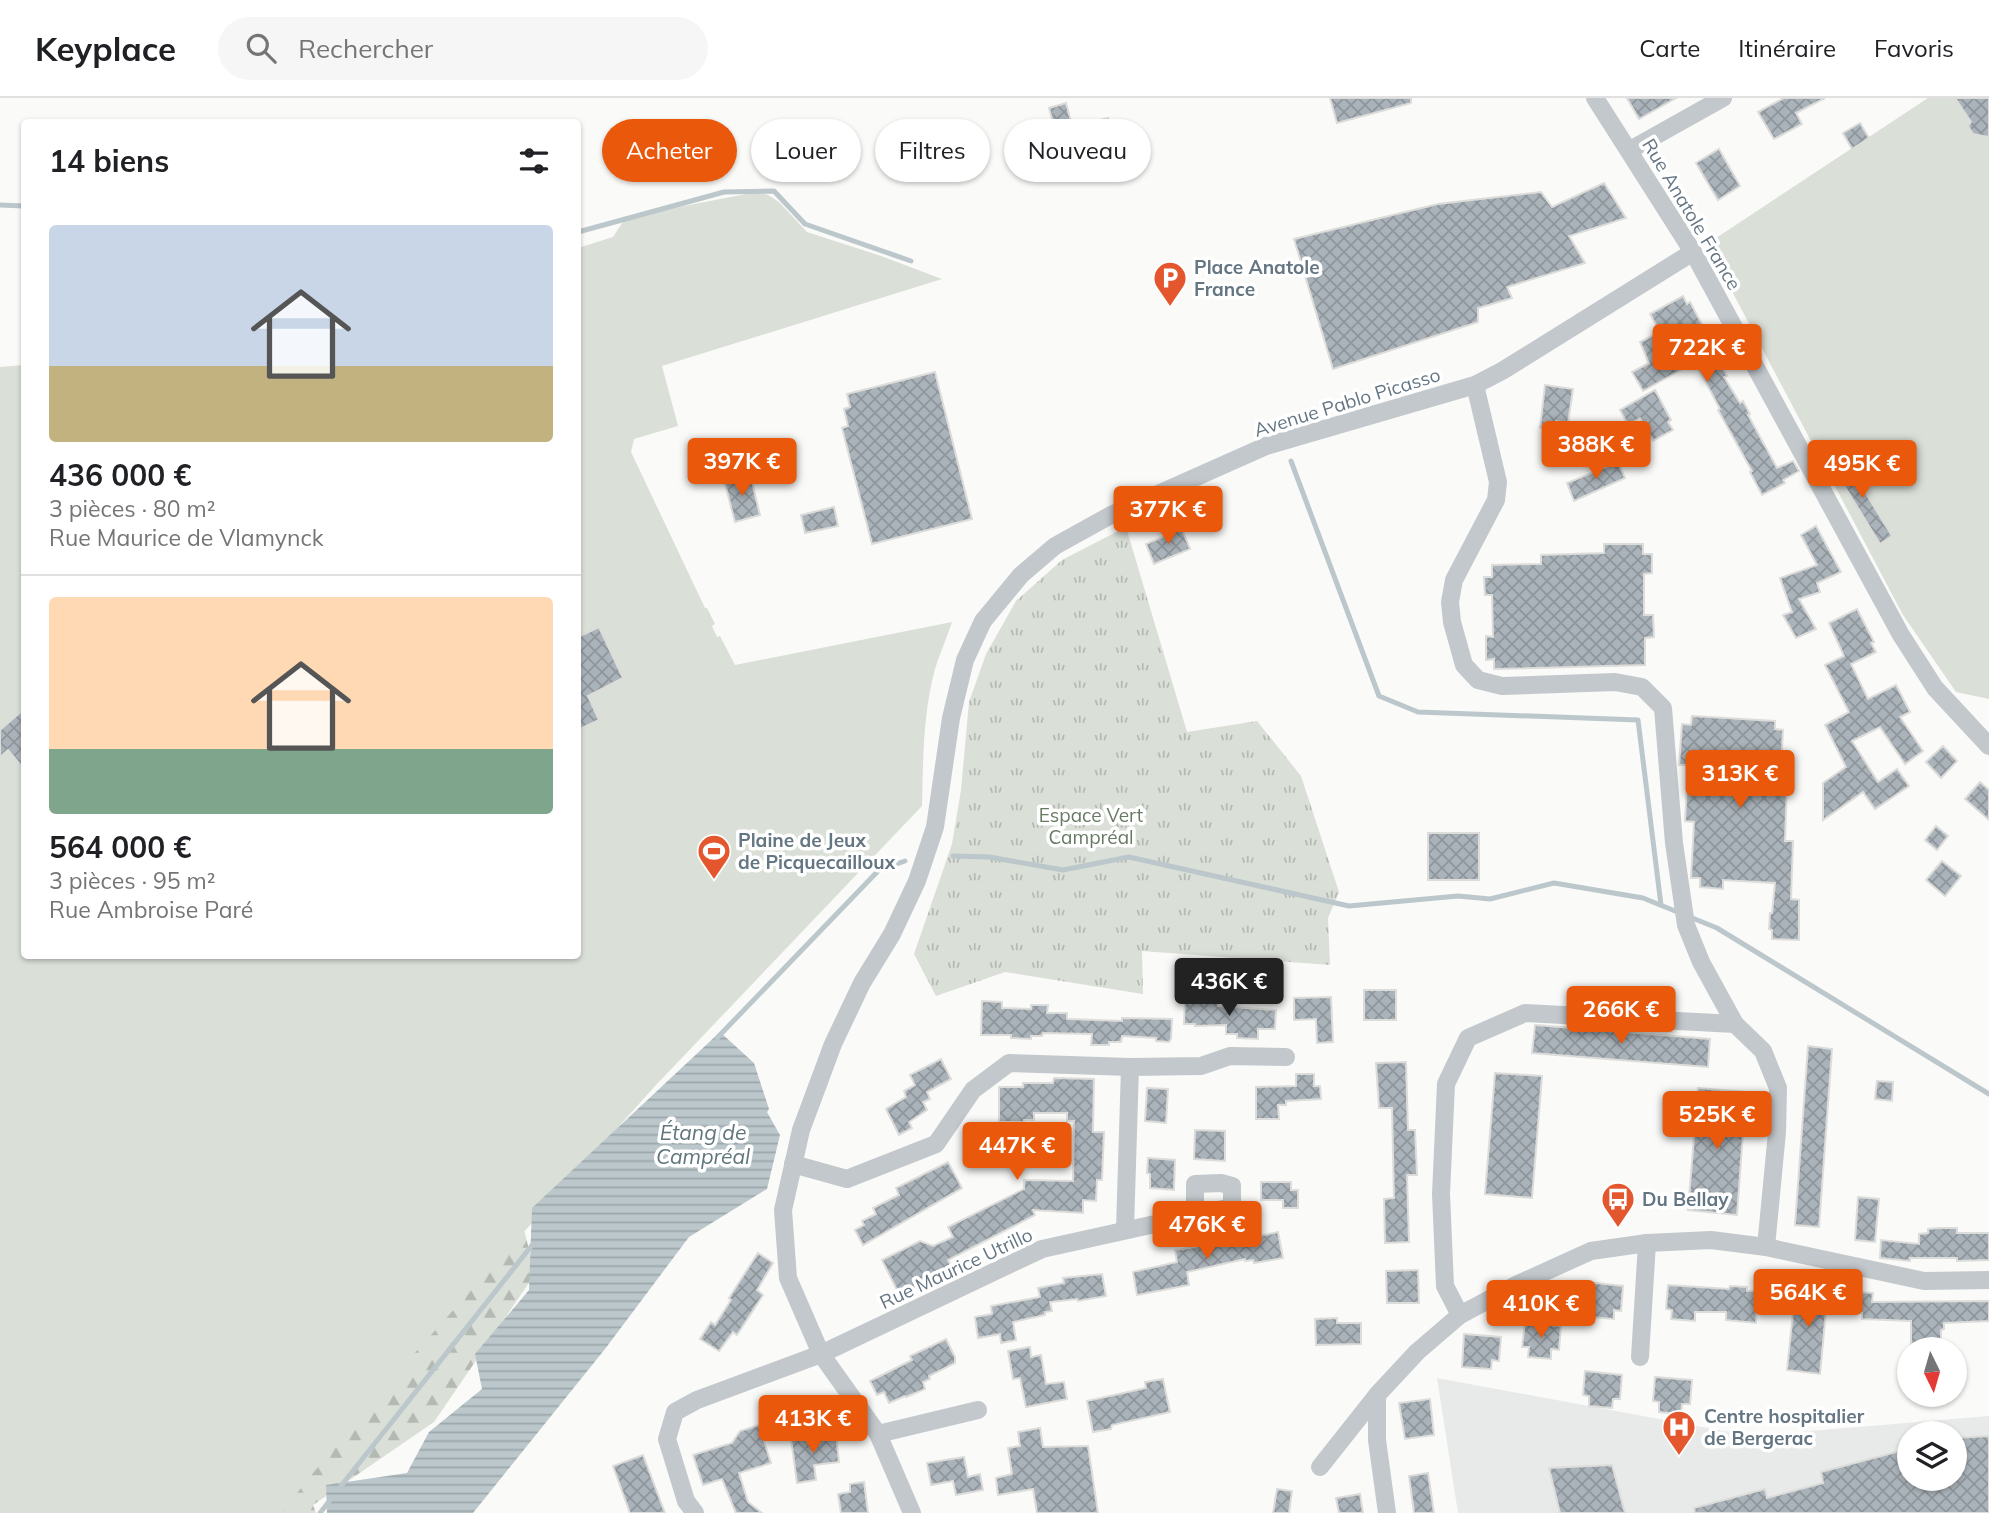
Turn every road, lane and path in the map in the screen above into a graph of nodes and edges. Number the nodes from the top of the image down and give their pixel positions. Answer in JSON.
{"nodes":[{"id":1,"x":1595,"y":98,"type":"edge"},
{"id":2,"x":1723,"y":98,"type":"edge"},
{"id":3,"x":1630,"y":150,"type":"junction"},
{"id":4,"x":1693,"y":251,"type":"junction"},
{"id":5,"x":1475,"y":385,"type":"junction"},
{"id":6,"x":1989,"y":746,"type":"edge"},
{"id":7,"x":1735,"y":1024,"type":"junction"},
{"id":8,"x":1286,"y":1057,"type":"dead end"},
{"id":9,"x":1130,"y":1067,"type":"junction"},
{"id":10,"x":793,"y":1164,"type":"junction"},
{"id":11,"x":1195,"y":1214,"type":"dead end"},
{"id":12,"x":1125,"y":1229,"type":"junction"},
{"id":13,"x":1647,"y":1243,"type":"junction"},
{"id":14,"x":1766,"y":1247,"type":"junction"},
{"id":15,"x":1989,"y":1280,"type":"edge"},
{"id":16,"x":1460,"y":1315,"type":"junction"},
{"id":17,"x":821,"y":1354,"type":"junction"},
{"id":18,"x":1640,"y":1357,"type":"dead end"},
{"id":19,"x":1377,"y":1395,"type":"junction"},
{"id":20,"x":978,"y":1410,"type":"dead end"},
{"id":21,"x":878,"y":1434,"type":"junction"},
{"id":22,"x":1320,"y":1467,"type":"dead end"},
{"id":23,"x":695,"y":1513,"type":"edge"},
{"id":24,"x":912,"y":1513,"type":"edge"},
{"id":25,"x":1387,"y":1513,"type":"edge"}],
"edges":[{"from":1,"to":3,"type":"street","name":"Rue Anatole France"},
{"from":2,"to":3,"type":"street"},
{"from":3,"to":4,"type":"street","name":"Rue Anatole France"},
{"from":4,"to":5,"type":"street","name":"Avenue Pablo Picasso"},
{"from":4,"to":6,"type":"street","name":"Rue Anatole France"},
{"from":5,"to":7,"type":"street"},
{"from":5,"to":10,"type":"street","name":"Avenue Pablo Picasso"},
{"from":7,"to":14,"type":"street"},
{"from":7,"to":16,"type":"street"},
{"from":8,"to":9,"type":"street"},
{"from":9,"to":10,"type":"street"},
{"from":9,"to":12,"type":"street"},
{"from":10,"to":17,"type":"street","name":"Avenue Pablo Picasso"},
{"from":11,"to":12,"type":"street","name":"Rue Maurice Utrillo"},
{"from":12,"to":17,"type":"street","name":"Rue Maurice Utrillo"},
{"from":13,"to":14,"type":"street"},
{"from":13,"to":16,"type":"street"},
{"from":13,"to":18,"type":"street"},
{"from":14,"to":15,"type":"street"},
{"from":16,"to":19,"type":"street"},
{"from":17,"to":21,"type":"street","name":"Avenue Pablo Picasso"},
{"from":17,"to":23,"type":"street","name":"Rue Maurice Utrillo"},
{"from":19,"to":22,"type":"street"},
{"from":19,"to":25,"type":"street"},
{"from":20,"to":21,"type":"street"},
{"from":21,"to":24,"type":"street","name":"Avenue Pablo Picasso"}]}
